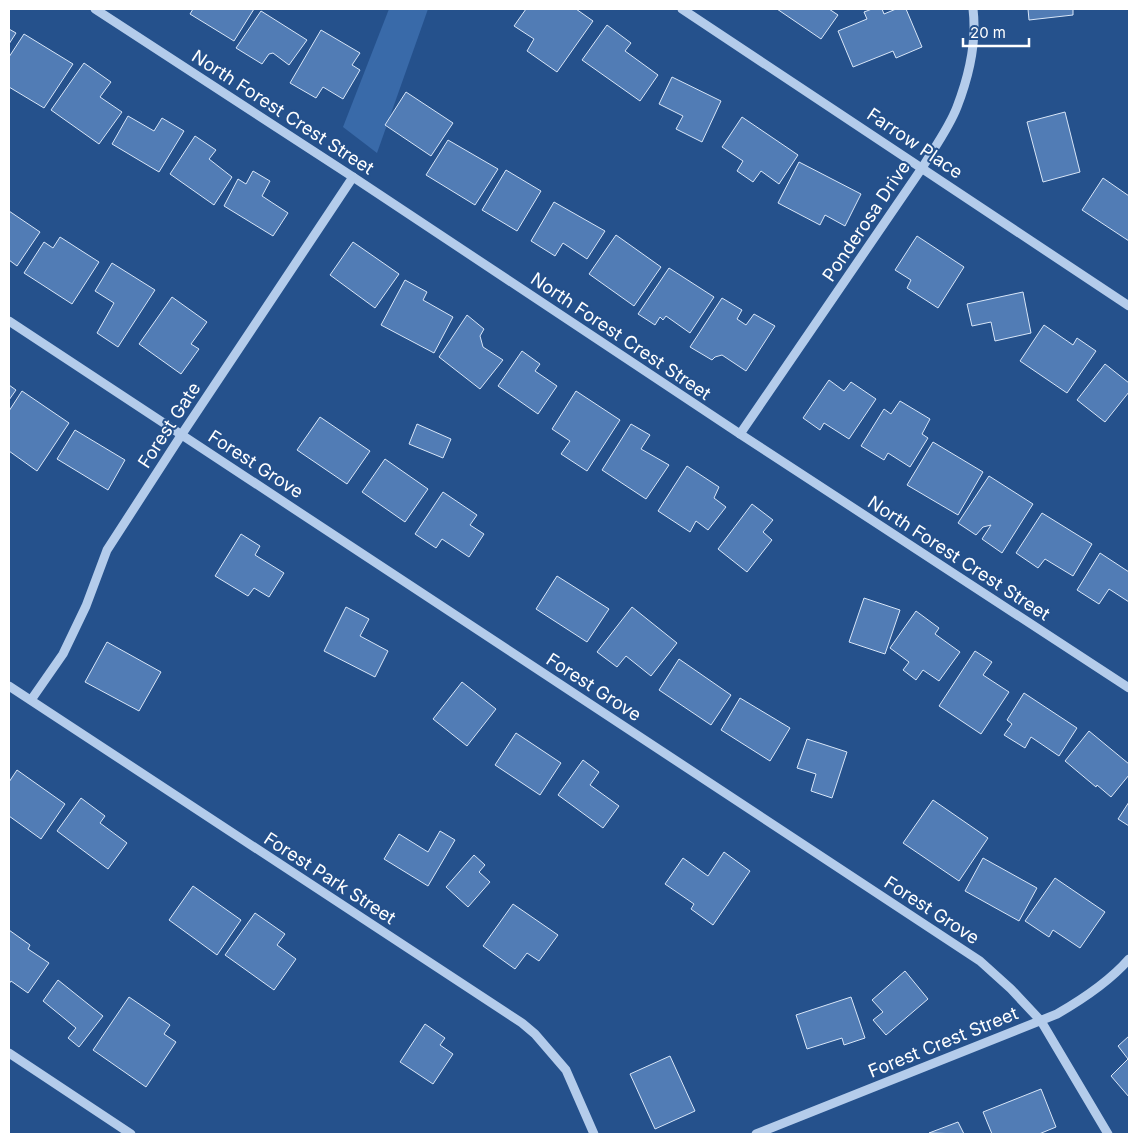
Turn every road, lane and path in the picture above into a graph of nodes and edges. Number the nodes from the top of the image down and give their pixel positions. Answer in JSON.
{"nodes":[{"id":1,"x":95,"y":9,"type":"edge"},
{"id":2,"x":682,"y":9,"type":"edge"},
{"id":3,"x":973,"y":9,"type":"edge"},
{"id":4,"x":922,"y":168,"type":"junction"},
{"id":5,"x":353,"y":177,"type":"junction"},
{"id":6,"x":1129,"y":306,"type":"edge"},
{"id":7,"x":9,"y":321,"type":"edge"},
{"id":8,"x":182,"y":434,"type":"junction"},
{"id":9,"x":740,"y":434,"type":"junction"},
{"id":10,"x":9,"y":686,"type":"edge"},
{"id":11,"x":1129,"y":688,"type":"edge"},
{"id":12,"x":31,"y":700,"type":"junction"},
{"id":13,"x":1129,"y":959,"type":"edge"},
{"id":14,"x":1040,"y":1021,"type":"junction"},
{"id":15,"x":9,"y":1053,"type":"edge"},
{"id":16,"x":131,"y":1134,"type":"edge"},
{"id":17,"x":594,"y":1134,"type":"edge"},
{"id":18,"x":756,"y":1134,"type":"edge"},
{"id":19,"x":1108,"y":1134,"type":"edge"}],
"edges":[{"from":1,"to":5,"type":"street","name":"North Forest Crest Street"},
{"from":2,"to":4,"type":"street","name":"Farrow Place"},
{"from":3,"to":4,"type":"street","name":"Ponderosa Drive"},
{"from":4,"to":6,"type":"street","name":"Farrow Place"},
{"from":4,"to":9,"type":"street","name":"Ponderosa Drive"},
{"from":5,"to":8,"type":"street","name":"Forest Gate"},
{"from":5,"to":9,"type":"street","name":"North Forest Crest Street"},
{"from":7,"to":8,"type":"street","name":"Forest Grove"},
{"from":8,"to":12,"type":"street","name":"Forest Gate"},
{"from":8,"to":14,"type":"street","name":"Forest Grove"},
{"from":9,"to":11,"type":"street","name":"North Forest Crest Street"},
{"from":10,"to":12,"type":"street","name":"Forest Park Street"},
{"from":12,"to":17,"type":"street","name":"Forest Park Street"},
{"from":13,"to":14,"type":"street","name":"Forest Crest Street"},
{"from":14,"to":18,"type":"street","name":"Forest Crest Street"},
{"from":14,"to":19,"type":"street","name":"Forest Grove"},
{"from":15,"to":16,"type":"street"}]}
